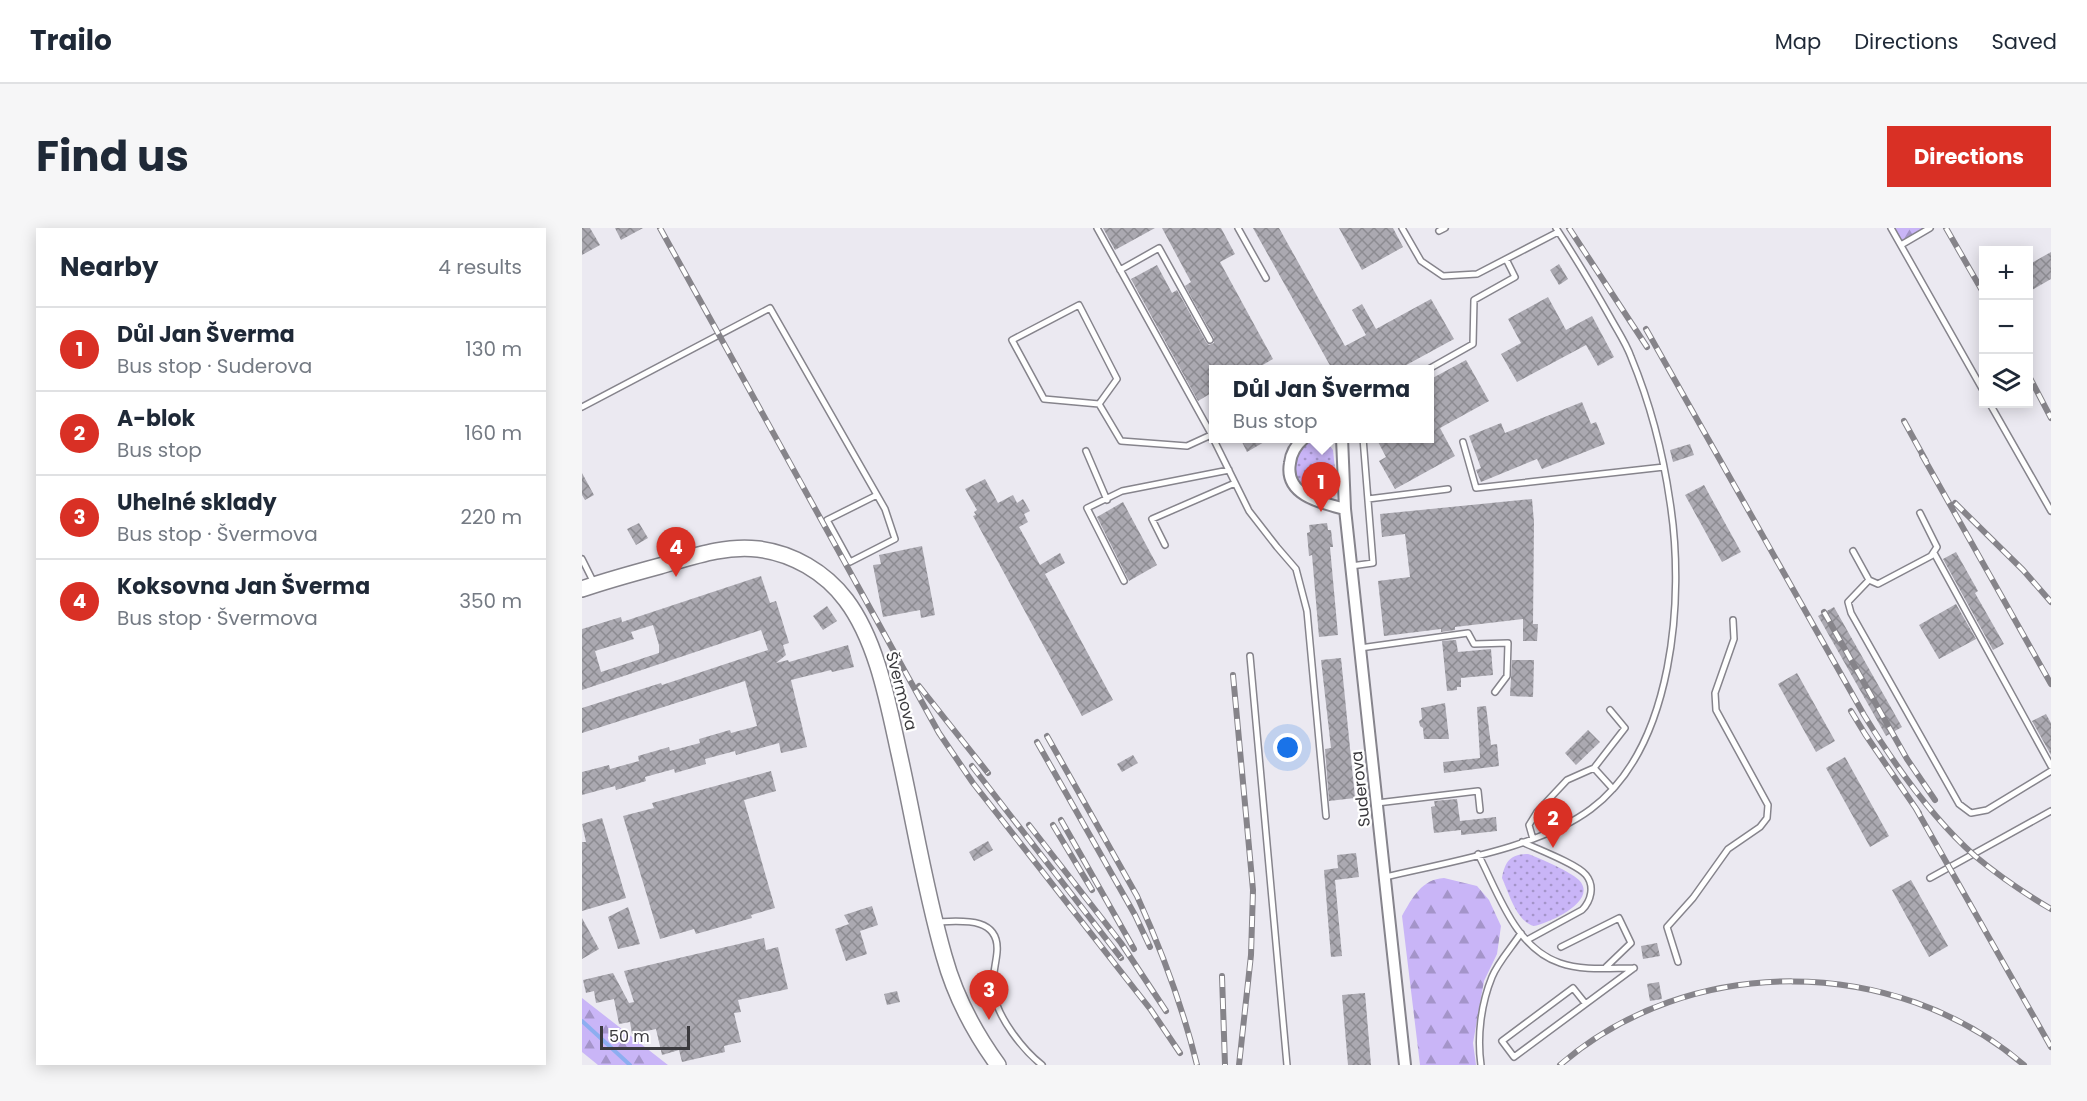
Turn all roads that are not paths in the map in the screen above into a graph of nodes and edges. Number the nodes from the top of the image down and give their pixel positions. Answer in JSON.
{"nodes":[{"id":1,"x":1097,"y":228,"type":"edge"},
{"id":2,"x":1238,"y":228,"type":"edge"},
{"id":3,"x":1402,"y":228,"type":"edge"},
{"id":4,"x":1891,"y":228,"type":"edge"},
{"id":5,"x":1930,"y":228,"type":"edge"},
{"id":6,"x":1557,"y":230,"type":"edge"},
{"id":7,"x":1901,"y":245,"type":"junction"},
{"id":8,"x":1506,"y":259,"type":"junction"},
{"id":9,"x":1120,"y":270,"type":"junction"},
{"id":10,"x":1266,"y":278,"type":"dead end"},
{"id":11,"x":1210,"y":340,"type":"dead end"},
{"id":12,"x":1434,"y":365,"type":"edge"},
{"id":13,"x":1979,"y":385,"type":"edge"},
{"id":14,"x":1099,"y":404,"type":"junction"},
{"id":15,"x":582,"y":407,"type":"edge"},
{"id":16,"x":1992,"y":408,"type":"edge"},
{"id":17,"x":1209,"y":427,"type":"edge"},
{"id":18,"x":1209,"y":432,"type":"edge"},
{"id":19,"x":1463,"y":442,"type":"dead end"},
{"id":20,"x":1217,"y":443,"type":"edge"},
{"id":21,"x":1300,"y":443,"type":"edge"},
{"id":22,"x":1342,"y":443,"type":"edge"},
{"id":23,"x":1363,"y":443,"type":"edge"},
{"id":24,"x":1086,"y":450,"type":"dead end"},
{"id":25,"x":1664,"y":467,"type":"junction"},
{"id":26,"x":1229,"y":470,"type":"junction"},
{"id":27,"x":1235,"y":483,"type":"junction"},
{"id":28,"x":1448,"y":489,"type":"dead end"},
{"id":29,"x":877,"y":495,"type":"junction"},
{"id":30,"x":1368,"y":499,"type":"junction"},
{"id":31,"x":1107,"y":500,"type":"junction"},
{"id":32,"x":1345,"y":509,"type":"junction"},
{"id":33,"x":2051,"y":511,"type":"edge"},
{"id":34,"x":1920,"y":513,"type":"dead end"},
{"id":35,"x":1165,"y":545,"type":"dead end"},
{"id":36,"x":1853,"y":551,"type":"dead end"},
{"id":37,"x":1934,"y":553,"type":"junction"},
{"id":38,"x":582,"y":559,"type":"edge"},
{"id":39,"x":1351,"y":566,"type":"junction"},
{"id":40,"x":1869,"y":580,"type":"junction"},
{"id":41,"x":1124,"y":581,"type":"dead end"},
{"id":42,"x":589,"y":587,"type":"edge"},
{"id":43,"x":1733,"y":620,"type":"dead end"},
{"id":44,"x":1360,"y":648,"type":"junction"},
{"id":45,"x":1250,"y":656,"type":"dead end"},
{"id":46,"x":1495,"y":692,"type":"dead end"},
{"id":47,"x":1610,"y":710,"type":"dead end"},
{"id":48,"x":2051,"y":766,"type":"edge"},
{"id":49,"x":1594,"y":768,"type":"junction"},
{"id":50,"x":2051,"y":771,"type":"edge"},
{"id":51,"x":1613,"y":789,"type":"junction"},
{"id":52,"x":1377,"y":803,"type":"junction"},
{"id":53,"x":1480,"y":810,"type":"dead end"},
{"id":54,"x":2051,"y":811,"type":"edge"},
{"id":55,"x":1326,"y":816,"type":"dead end"},
{"id":56,"x":1533,"y":839,"type":"junction"},
{"id":57,"x":1522,"y":842,"type":"junction"},
{"id":58,"x":1478,"y":854,"type":"junction"},
{"id":59,"x":1385,"y":877,"type":"junction"},
{"id":60,"x":1930,"y":878,"type":"dead end"},
{"id":61,"x":936,"y":922,"type":"junction"},
{"id":62,"x":1521,"y":933,"type":"junction"},
{"id":63,"x":1527,"y":940,"type":"junction"},
{"id":64,"x":1561,"y":947,"type":"dead end"},
{"id":65,"x":1678,"y":962,"type":"dead end"},
{"id":66,"x":1605,"y":968,"type":"junction"},
{"id":67,"x":1585,"y":1003,"type":"junction"},
{"id":68,"x":998,"y":1065,"type":"edge"},
{"id":69,"x":1042,"y":1065,"type":"edge"},
{"id":70,"x":1287,"y":1065,"type":"edge"},
{"id":71,"x":1405,"y":1065,"type":"edge"},
{"id":72,"x":1481,"y":1065,"type":"edge"}],
"edges":[{"from":1,"to":9,"type":"lane"},
{"from":2,"to":10,"type":"lane"},
{"from":3,"to":8,"type":"lane"},
{"from":4,"to":7,"type":"lane"},
{"from":5,"to":7,"type":"lane"},
{"from":6,"to":8,"type":"lane"},
{"from":6,"to":25,"type":"lane"},
{"from":7,"to":13,"type":"lane"},
{"from":8,"to":12,"type":"lane"},
{"from":9,"to":11,"type":"lane"},
{"from":9,"to":17,"type":"lane"},
{"from":14,"to":14,"type":"lane"},
{"from":14,"to":18,"type":"lane"},
{"from":15,"to":29,"type":"lane"},
{"from":16,"to":33,"type":"lane"},
{"from":19,"to":25,"type":"lane"},
{"from":20,"to":26,"type":"lane"},
{"from":21,"to":32,"type":"street"},
{"from":22,"to":32,"type":"street","name":"Suderova"},
{"from":23,"to":30,"type":"lane"},
{"from":24,"to":31,"type":"lane"},
{"from":25,"to":51,"type":"lane"},
{"from":26,"to":27,"type":"lane"},
{"from":26,"to":31,"type":"lane"},
{"from":27,"to":35,"type":"lane"},
{"from":27,"to":55,"type":"lane"},
{"from":28,"to":30,"type":"lane"},
{"from":29,"to":29,"type":"lane"},
{"from":30,"to":39,"type":"lane"},
{"from":31,"to":41,"type":"lane"},
{"from":32,"to":39,"type":"street","name":"Suderova"},
{"from":34,"to":37,"type":"lane"},
{"from":36,"to":40,"type":"lane"},
{"from":37,"to":40,"type":"lane"},
{"from":37,"to":48,"type":"lane"},
{"from":38,"to":42,"type":"lane"},
{"from":39,"to":44,"type":"street","name":"Suderova"},
{"from":40,"to":50,"type":"lane"},
{"from":42,"to":61,"type":"street","name":"Švermova"},
{"from":43,"to":65,"type":"lane"},
{"from":44,"to":46,"type":"lane"},
{"from":44,"to":52,"type":"street","name":"Suderova"},
{"from":45,"to":70,"type":"lane"},
{"from":47,"to":49,"type":"lane"},
{"from":49,"to":51,"type":"lane"},
{"from":49,"to":56,"type":"lane"},
{"from":51,"to":56,"type":"lane"},
{"from":52,"to":53,"type":"lane"},
{"from":52,"to":59,"type":"street","name":"Suderova"},
{"from":54,"to":60,"type":"lane"},
{"from":56,"to":57,"type":"lane"},
{"from":57,"to":58,"type":"lane"},
{"from":57,"to":63,"type":"lane"},
{"from":58,"to":59,"type":"lane"},
{"from":58,"to":62,"type":"lane"},
{"from":59,"to":71,"type":"street","name":"Suderova"},
{"from":61,"to":68,"type":"street","name":"Švermova"},
{"from":61,"to":69,"type":"lane"},
{"from":62,"to":63,"type":"lane"},
{"from":62,"to":72,"type":"lane"},
{"from":63,"to":66,"type":"lane"},
{"from":64,"to":66,"type":"lane"},
{"from":66,"to":67,"type":"lane"},
{"from":67,"to":67,"type":"lane"}]}
